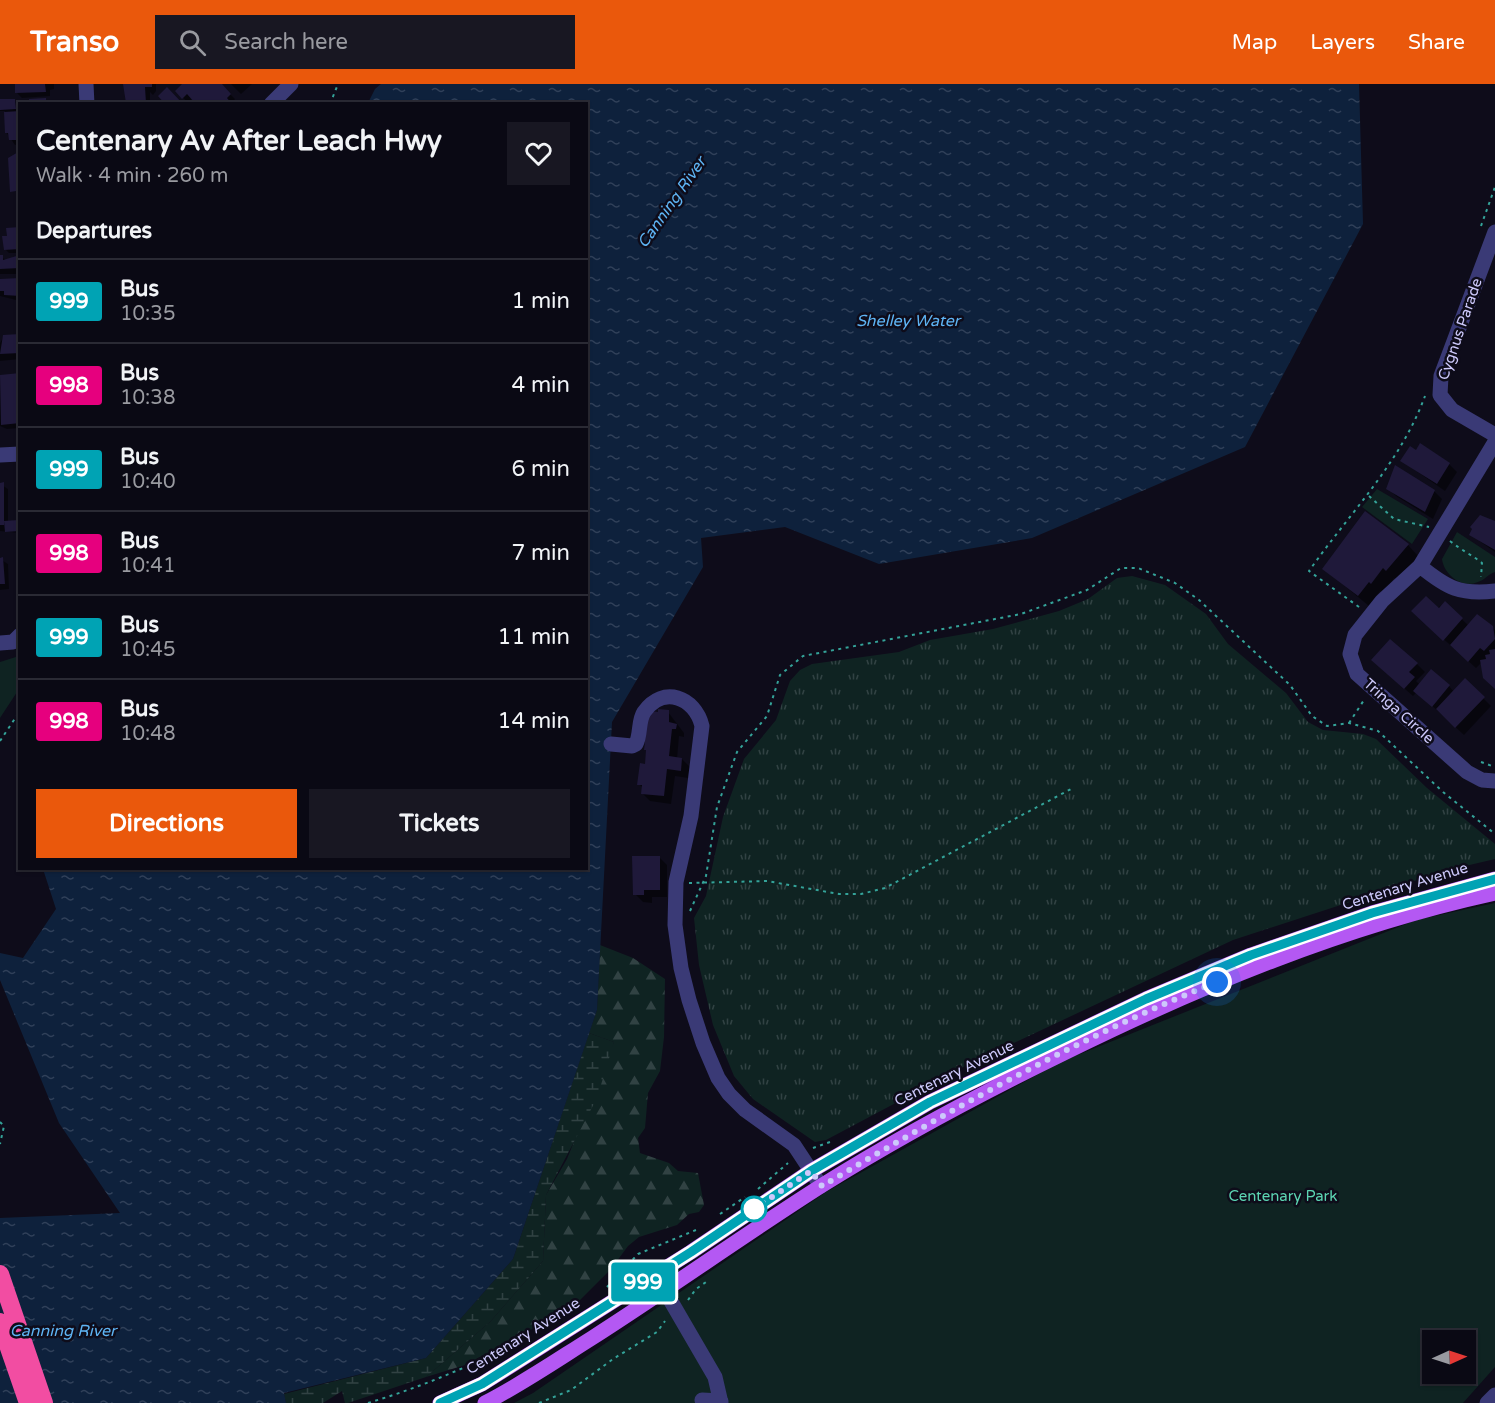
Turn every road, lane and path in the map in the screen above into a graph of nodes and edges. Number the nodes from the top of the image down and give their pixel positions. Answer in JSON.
{"nodes":[{"id":1,"x":86,"y":84,"type":"edge"},
{"id":2,"x":291,"y":84,"type":"edge"},
{"id":3,"x":338,"y":84,"type":"edge"},
{"id":4,"x":87,"y":102,"type":"edge"},
{"id":5,"x":273,"y":102,"type":"edge"},
{"id":6,"x":331,"y":102,"type":"edge"},
{"id":7,"x":1495,"y":187,"type":"edge"},
{"id":8,"x":1487,"y":231,"type":"edge"},
{"id":9,"x":1490,"y":259,"type":"edge"},
{"id":10,"x":1426,"y":393,"type":"dead end"},
{"id":11,"x":1495,"y":435,"type":"edge"},
{"id":12,"x":1495,"y":442,"type":"edge"},
{"id":13,"x":18,"y":454,"type":"edge"},
{"id":14,"x":0,"y":455,"type":"edge"},
{"id":15,"x":1369,"y":496,"type":"junction"},
{"id":16,"x":1429,"y":527,"type":"junction"},
{"id":17,"x":1434,"y":529,"type":"dead end"},
{"id":18,"x":1424,"y":536,"type":"dead end"},
{"id":19,"x":1448,"y":539,"type":"dead end"},
{"id":20,"x":1420,"y":566,"type":"junction"},
{"id":21,"x":1480,"y":581,"type":"dead end"},
{"id":22,"x":1495,"y":591,"type":"edge"},
{"id":23,"x":1371,"y":616,"type":"junction"},
{"id":24,"x":18,"y":637,"type":"edge"},
{"id":25,"x":0,"y":642,"type":"edge"},
{"id":26,"x":1372,"y":687,"type":"junction"},
{"id":27,"x":18,"y":714,"type":"edge"},
{"id":28,"x":1349,"y":723,"type":"junction"},
{"id":29,"x":0,"y":741,"type":"edge"},
{"id":30,"x":611,"y":744,"type":"dead end"},
{"id":31,"x":1476,"y":760,"type":"dead end"},
{"id":32,"x":1495,"y":766,"type":"edge"},
{"id":33,"x":1495,"y":781,"type":"edge"},
{"id":34,"x":1071,"y":789,"type":"dead end"},
{"id":35,"x":1495,"y":834,"type":"edge"},
{"id":36,"x":1495,"y":879,"type":"edge"},
{"id":37,"x":676,"y":882,"type":"junction"},
{"id":38,"x":703,"y":884,"type":"junction"},
{"id":39,"x":1495,"y":893,"type":"edge"},
{"id":40,"x":689,"y":914,"type":"dead end"},
{"id":41,"x":0,"y":1122,"type":"edge"},
{"id":42,"x":808,"y":1143,"type":"dead end"},
{"id":43,"x":0,"y":1144,"type":"edge"},
{"id":44,"x":814,"y":1148,"type":"dead end"},
{"id":45,"x":811,"y":1171,"type":"junction"},
{"id":46,"x":822,"y":1186,"type":"junction"},
{"id":47,"x":0,"y":1274,"type":"edge"},
{"id":48,"x":709,"y":1280,"type":"dead end"},
{"id":49,"x":665,"y":1291,"type":"junction"},
{"id":50,"x":678,"y":1312,"type":"junction"},
{"id":51,"x":0,"y":1322,"type":"edge"},
{"id":52,"x":1495,"y":1395,"type":"edge"},
{"id":53,"x":702,"y":1400,"type":"dead end"},
{"id":54,"x":721,"y":1402,"type":"edge"},
{"id":55,"x":28,"y":1403,"type":"edge"},
{"id":56,"x":44,"y":1403,"type":"edge"},
{"id":57,"x":440,"y":1403,"type":"edge"},
{"id":58,"x":485,"y":1403,"type":"edge"},
{"id":59,"x":539,"y":1403,"type":"edge"},
{"id":60,"x":1487,"y":1403,"type":"edge"}],
"edges":[{"from":1,"to":4,"type":"street"},
{"from":2,"to":5,"type":"street"},
{"from":3,"to":6,"type":"path"},
{"from":7,"to":8,"type":"path"},
{"from":8,"to":9,"type":"street","name":"Cygnus Parade"},
{"from":9,"to":11,"type":"street","name":"Cygnus Parade"},
{"from":10,"to":15,"type":"path"},
{"from":12,"to":20,"type":"street","name":"Tringa Circle"},
{"from":13,"to":14,"type":"street"},
{"from":15,"to":16,"type":"path"},
{"from":15,"to":23,"type":"path"},
{"from":16,"to":17,"type":"path"},
{"from":16,"to":18,"type":"path"},
{"from":19,"to":21,"type":"path"},
{"from":20,"to":22,"type":"street"},
{"from":20,"to":23,"type":"street","name":"Tringa Circle"},
{"from":23,"to":26,"type":"street","name":"Tringa Circle"},
{"from":24,"to":25,"type":"street"},
{"from":26,"to":28,"type":"path"},
{"from":26,"to":33,"type":"street","name":"Tringa Circle"},
{"from":27,"to":29,"type":"path"},
{"from":28,"to":35,"type":"path"},
{"from":28,"to":38,"type":"path"},
{"from":30,"to":37,"type":"street"},
{"from":31,"to":32,"type":"path"},
{"from":34,"to":38,"type":"path"},
{"from":36,"to":45,"type":"main road","name":"Centenary Avenue"},
{"from":37,"to":38,"type":"path"},
{"from":37,"to":45,"type":"street"},
{"from":38,"to":40,"type":"path"},
{"from":39,"to":46,"type":"main road","name":"Centenary Avenue"},
{"from":41,"to":43,"type":"path"},
{"from":42,"to":44,"type":"path"},
{"from":45,"to":46,"type":"street"},
{"from":45,"to":57,"type":"main road","name":"Centenary Avenue"},
{"from":46,"to":49,"type":"main road","name":"Centenary Avenue"},
{"from":47,"to":56,"type":"highway"},
{"from":48,"to":50,"type":"path"},
{"from":49,"to":50,"type":"street"},
{"from":49,"to":58,"type":"main road","name":"Centenary Avenue"},
{"from":50,"to":54,"type":"street"},
{"from":50,"to":59,"type":"path"},
{"from":51,"to":55,"type":"highway"},
{"from":52,"to":60,"type":"street"},
{"from":53,"to":54,"type":"street"}]}
